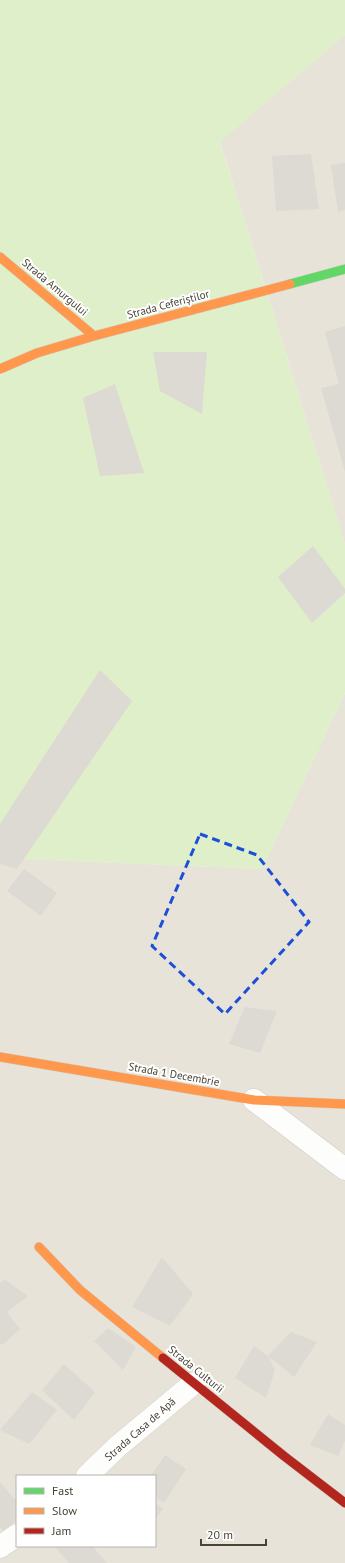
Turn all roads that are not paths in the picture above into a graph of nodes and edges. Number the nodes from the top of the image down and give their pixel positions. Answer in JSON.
{"nodes":[{"id":1,"x":0,"y":257,"type":"edge"},
{"id":2,"x":345,"y":269,"type":"edge"},
{"id":3,"x":94,"y":336,"type":"junction"},
{"id":4,"x":0,"y":369,"type":"edge"},
{"id":5,"x":0,"y":1057,"type":"edge"},
{"id":6,"x":254,"y":1100,"type":"junction"},
{"id":7,"x":345,"y":1104,"type":"edge"},
{"id":8,"x":345,"y":1169,"type":"edge"},
{"id":9,"x":39,"y":1247,"type":"dead end"},
{"id":10,"x":194,"y":1383,"type":"junction"},
{"id":11,"x":88,"y":1475,"type":"edge"},
{"id":12,"x":345,"y":1503,"type":"edge"},
{"id":13,"x":16,"y":1536,"type":"edge"},
{"id":14,"x":0,"y":1546,"type":"edge"}],
"edges":[{"from":1,"to":3,"type":"street","name":"Strada Amurgului"},
{"from":2,"to":3,"type":"street","name":"Strada Ceferiștilor"},
{"from":3,"to":4,"type":"street","name":"Strada Ceferiștilor"},
{"from":5,"to":6,"type":"street","name":"Strada 1 Decembrie"},
{"from":6,"to":7,"type":"street","name":"Strada 1 Decembrie"},
{"from":6,"to":8,"type":"street"},
{"from":9,"to":10,"type":"street","name":"Strada Culturii"},
{"from":10,"to":11,"type":"street","name":"Strada Casa de Apă"},
{"from":10,"to":12,"type":"street","name":"Strada Culturii"},
{"from":13,"to":14,"type":"street"}]}
